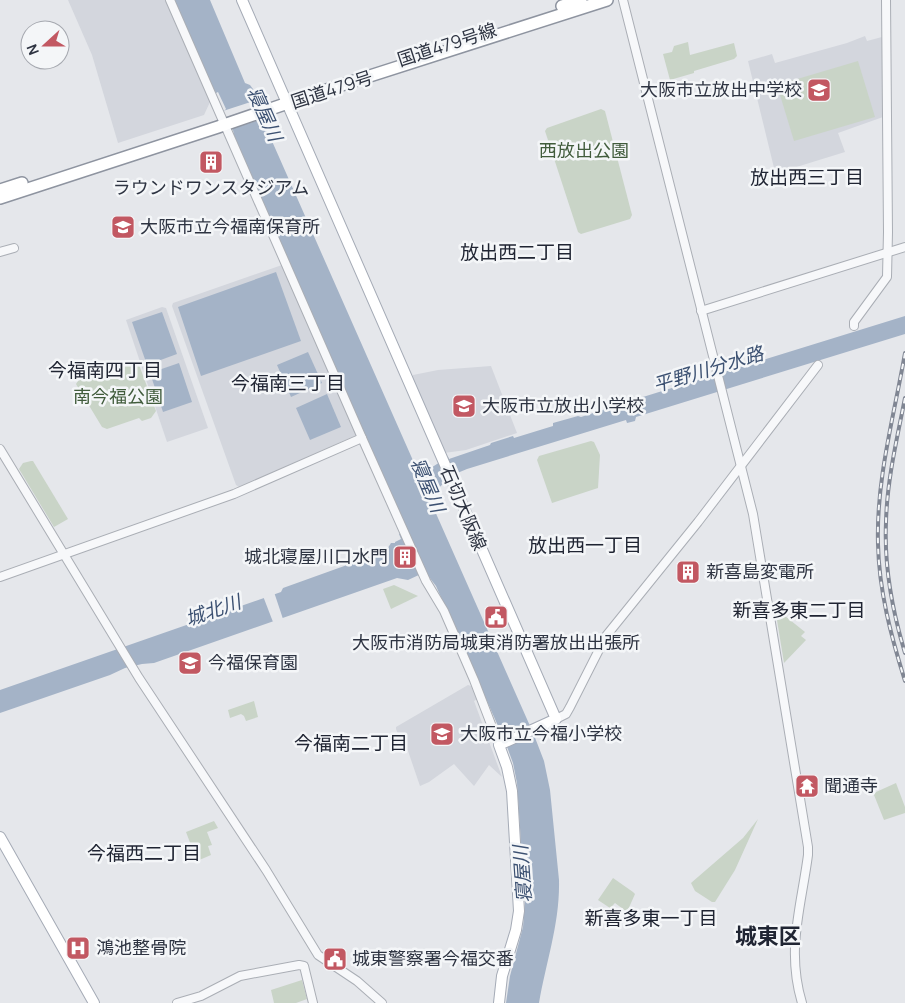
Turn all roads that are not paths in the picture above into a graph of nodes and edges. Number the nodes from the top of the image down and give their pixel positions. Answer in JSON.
{"nodes":[{"id":1,"x":170,"y":0,"type":"edge"},
{"id":2,"x":242,"y":0,"type":"edge"},
{"id":3,"x":581,"y":0,"type":"edge"},
{"id":4,"x":607,"y":0,"type":"edge"},
{"id":5,"x":623,"y":0,"type":"edge"},
{"id":6,"x":886,"y":0,"type":"edge"},
{"id":7,"x":285,"y":101,"type":"junction"},
{"id":8,"x":225,"y":120,"type":"junction"},
{"id":9,"x":0,"y":190,"type":"edge"},
{"id":10,"x":0,"y":198,"type":"edge"},
{"id":11,"x":905,"y":247,"type":"edge"},
{"id":12,"x":14,"y":248,"type":"dead end"},
{"id":13,"x":0,"y":252,"type":"edge"},
{"id":14,"x":888,"y":253,"type":"junction"},
{"id":15,"x":701,"y":311,"type":"junction"},
{"id":16,"x":854,"y":326,"type":"dead end"},
{"id":17,"x":818,"y":366,"type":"dead end"},
{"id":18,"x":362,"y":438,"type":"junction"},
{"id":19,"x":0,"y":449,"type":"edge"},
{"id":20,"x":9,"y":463,"type":"junction"},
{"id":21,"x":0,"y":466,"type":"edge"},
{"id":22,"x":741,"y":466,"type":"junction"},
{"id":23,"x":64,"y":553,"type":"junction"},
{"id":24,"x":0,"y":577,"type":"edge"},
{"id":25,"x":556,"y":719,"type":"junction"},
{"id":26,"x":502,"y":744,"type":"junction"},
{"id":27,"x":0,"y":837,"type":"edge"},
{"id":28,"x":94,"y":1003,"type":"edge"},
{"id":29,"x":177,"y":1003,"type":"edge"},
{"id":30,"x":313,"y":1003,"type":"edge"},
{"id":31,"x":382,"y":1003,"type":"edge"},
{"id":32,"x":499,"y":1003,"type":"edge"},
{"id":33,"x":802,"y":1003,"type":"edge"}],
"edges":[{"from":1,"to":8,"type":"street"},
{"from":2,"to":7,"type":"main road","name":"石切大阪線"},
{"from":3,"to":7,"type":"highway","name":"国道479号線"},
{"from":4,"to":7,"type":"highway","name":"国道479号"},
{"from":5,"to":15,"type":"street"},
{"from":6,"to":14,"type":"street"},
{"from":7,"to":8,"type":"highway","name":"国道479号"},
{"from":7,"to":25,"type":"main road","name":"石切大阪線"},
{"from":8,"to":9,"type":"highway","name":"国道479号"},
{"from":8,"to":10,"type":"highway","name":"国道479号"},
{"from":8,"to":18,"type":"street"},
{"from":11,"to":14,"type":"street"},
{"from":12,"to":13,"type":"street"},
{"from":14,"to":15,"type":"street"},
{"from":14,"to":16,"type":"street"},
{"from":15,"to":22,"type":"street"},
{"from":17,"to":22,"type":"street"},
{"from":18,"to":23,"type":"street"},
{"from":18,"to":26,"type":"street"},
{"from":19,"to":20,"type":"street"},
{"from":20,"to":21,"type":"street"},
{"from":20,"to":23,"type":"street"},
{"from":22,"to":25,"type":"street"},
{"from":22,"to":33,"type":"street"},
{"from":23,"to":24,"type":"street"},
{"from":23,"to":31,"type":"street"},
{"from":25,"to":26,"type":"main road"},
{"from":26,"to":32,"type":"main road"},
{"from":27,"to":28,"type":"main road"},
{"from":29,"to":30,"type":"street"}]}
